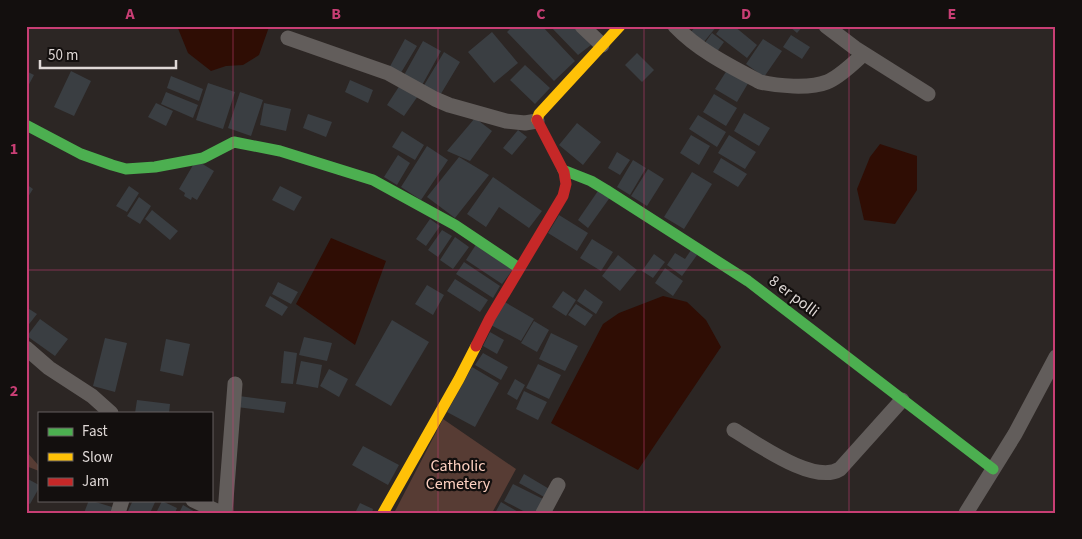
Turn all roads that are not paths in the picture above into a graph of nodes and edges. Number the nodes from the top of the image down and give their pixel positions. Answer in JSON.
{"nodes":[{"id":1,"x":582,"y":26,"type":"edge"},
{"id":2,"x":620,"y":26,"type":"edge"},
{"id":3,"x":675,"y":26,"type":"edge"},
{"id":4,"x":826,"y":26,"type":"edge"},
{"id":5,"x":288,"y":38,"type":"dead end"},
{"id":6,"x":602,"y":45,"type":"junction"},
{"id":7,"x":864,"y":54,"type":"junction"},
{"id":8,"x":928,"y":94,"type":"dead end"},
{"id":9,"x":537,"y":121,"type":"junction"},
{"id":10,"x":26,"y":125,"type":"edge"},
{"id":11,"x":563,"y":170,"type":"junction"},
{"id":12,"x":519,"y":268,"type":"junction"},
{"id":13,"x":26,"y":348,"type":"edge"},
{"id":14,"x":1055,"y":358,"type":"edge"},
{"id":15,"x":235,"y":384,"type":"dead end"},
{"id":16,"x":902,"y":400,"type":"junction"},
{"id":17,"x":110,"y":412,"type":"edge"},
{"id":18,"x":734,"y":430,"type":"dead end"},
{"id":19,"x":993,"y":469,"type":"junction"},
{"id":20,"x":558,"y":485,"type":"dead end"},
{"id":21,"x":198,"y":502,"type":"edge"},
{"id":22,"x":223,"y":513,"type":"edge"},
{"id":23,"x":383,"y":513,"type":"edge"},
{"id":24,"x":543,"y":513,"type":"edge"},
{"id":25,"x":966,"y":513,"type":"edge"}],
"edges":[{"from":1,"to":6,"type":"street"},
{"from":2,"to":6,"type":"street"},
{"from":3,"to":7,"type":"street"},
{"from":4,"to":7,"type":"street"},
{"from":5,"to":9,"type":"street"},
{"from":6,"to":9,"type":"street"},
{"from":7,"to":8,"type":"street"},
{"from":9,"to":11,"type":"street"},
{"from":10,"to":12,"type":"street"},
{"from":11,"to":12,"type":"street"},
{"from":11,"to":16,"type":"street","name":"8 er polli"},
{"from":12,"to":23,"type":"street"},
{"from":13,"to":17,"type":"street"},
{"from":14,"to":19,"type":"street"},
{"from":15,"to":22,"type":"street"},
{"from":16,"to":18,"type":"street"},
{"from":16,"to":19,"type":"street","name":"8 er polli"},
{"from":19,"to":25,"type":"street"},
{"from":20,"to":24,"type":"street"},
{"from":21,"to":22,"type":"street"}]}
